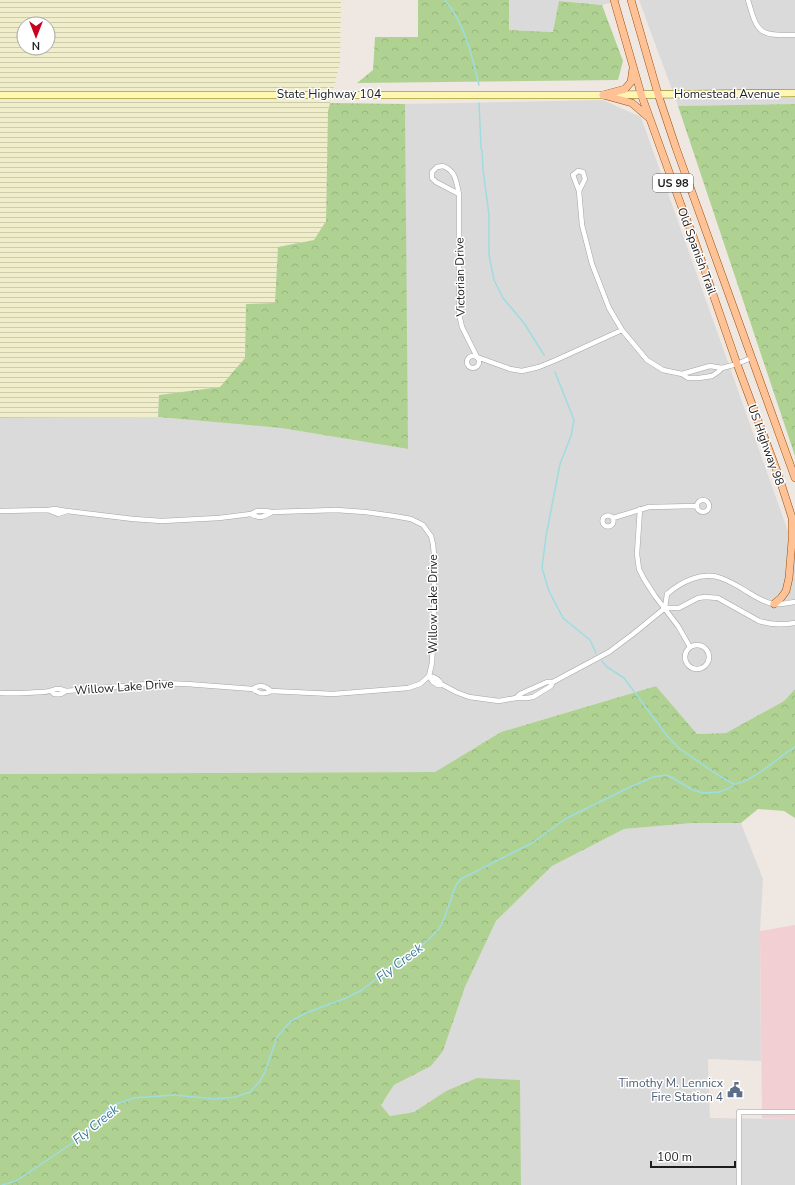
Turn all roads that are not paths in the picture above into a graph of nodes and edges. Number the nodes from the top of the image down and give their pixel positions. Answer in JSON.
{"nodes":[{"id":1,"x":614,"y":0,"type":"edge"},
{"id":2,"x":631,"y":0,"type":"edge"},
{"id":3,"x":748,"y":0,"type":"edge"},
{"id":4,"x":795,"y":35,"type":"edge"},
{"id":5,"x":634,"y":67,"type":"junction"},
{"id":6,"x":795,"y":93,"type":"edge"},
{"id":7,"x":642,"y":94,"type":"junction"},
{"id":8,"x":658,"y":94,"type":"junction"},
{"id":9,"x":0,"y":95,"type":"edge"},
{"id":10,"x":603,"y":95,"type":"junction"},
{"id":11,"x":650,"y":119,"type":"junction"},
{"id":12,"x":579,"y":191,"type":"dead end"},
{"id":13,"x":459,"y":194,"type":"junction"},
{"id":14,"x":622,"y":330,"type":"junction"},
{"id":15,"x":751,"y":358,"type":"junction"},
{"id":16,"x":737,"y":364,"type":"junction"},
{"id":17,"x":722,"y":368,"type":"junction"},
{"id":18,"x":682,"y":374,"type":"junction"},
{"id":19,"x":795,"y":478,"type":"edge"},
{"id":20,"x":697,"y":506,"type":"dead end"},
{"id":21,"x":640,"y":509,"type":"junction"},
{"id":22,"x":0,"y":511,"type":"edge"},
{"id":23,"x":613,"y":518,"type":"dead end"},
{"id":24,"x":792,"y":519,"type":"junction"},
{"id":25,"x":795,"y":527,"type":"edge"},
{"id":26,"x":795,"y":602,"type":"edge"},
{"id":27,"x":774,"y":604,"type":"junction"},
{"id":28,"x":665,"y":608,"type":"junction"},
{"id":29,"x":795,"y":623,"type":"edge"},
{"id":30,"x":690,"y":647,"type":"junction"},
{"id":31,"x":429,"y":676,"type":"junction"},
{"id":32,"x":553,"y":682,"type":"junction"},
{"id":33,"x":253,"y":689,"type":"junction"},
{"id":34,"x":271,"y":691,"type":"junction"},
{"id":35,"x":0,"y":693,"type":"edge"},
{"id":36,"x":516,"y":698,"type":"junction"},
{"id":37,"x":795,"y":1112,"type":"edge"},
{"id":38,"x":739,"y":1185,"type":"edge"}],
"edges":[{"from":1,"to":5,"type":"main road","name":"Old Spanish Trail","number":"US 98"},
{"from":2,"to":8,"type":"main road","name":"Old Spanish Trail","number":"US 98"},
{"from":3,"to":4,"type":"street"},
{"from":5,"to":7,"type":"main road","name":"Old Spanish Trail","number":"US 98"},
{"from":5,"to":10,"type":"main road"},
{"from":6,"to":8,"type":"main road","name":"Homestead Avenue"},
{"from":7,"to":8,"type":"main road","name":"State Highway 104"},
{"from":7,"to":10,"type":"main road","name":"State Highway 104"},
{"from":7,"to":11,"type":"main road","name":"Old Spanish Trail","number":"US 98"},
{"from":8,"to":15,"type":"main road","name":"Old Spanish Trail","number":"US 98"},
{"from":9,"to":10,"type":"main road","name":"State Highway 104"},
{"from":10,"to":11,"type":"main road"},
{"from":11,"to":16,"type":"main road","name":"Old Spanish Trail","number":"US 98"},
{"from":12,"to":14,"type":"street"},
{"from":13,"to":13,"type":"street","name":"Victorian Drive"},
{"from":13,"to":14,"type":"street","name":"Victorian Drive"},
{"from":14,"to":18,"type":"street"},
{"from":15,"to":16,"type":"street"},
{"from":15,"to":19,"type":"main road","name":"US Highway 98","number":"US 98"},
{"from":16,"to":17,"type":"street"},
{"from":16,"to":24,"type":"main road","name":"US Highway 98","number":"US 98"},
{"from":17,"to":18,"type":"street"},
{"from":17,"to":18,"type":"street"},
{"from":20,"to":21,"type":"street"},
{"from":21,"to":23,"type":"street"},
{"from":21,"to":28,"type":"street"},
{"from":22,"to":31,"type":"street","name":"Willow Lake Drive"},
{"from":24,"to":25,"type":"main road","name":"US Highway 98","number":"US 98"},
{"from":24,"to":27,"type":"main road"},
{"from":26,"to":27,"type":"street"},
{"from":27,"to":28,"type":"street"},
{"from":28,"to":29,"type":"street"},
{"from":28,"to":30,"type":"street"},
{"from":28,"to":32,"type":"street"},
{"from":30,"to":30,"type":"street"},
{"from":31,"to":34,"type":"street","name":"Willow Lake Drive"},
{"from":31,"to":36,"type":"street"},
{"from":32,"to":36,"type":"street"},
{"from":32,"to":36,"type":"street"},
{"from":33,"to":34,"type":"street","name":"Willow Lake Drive"},
{"from":33,"to":34,"type":"street","name":"Willow Lake Drive"},
{"from":33,"to":35,"type":"street","name":"Willow Lake Drive"},
{"from":37,"to":38,"type":"street"}]}
